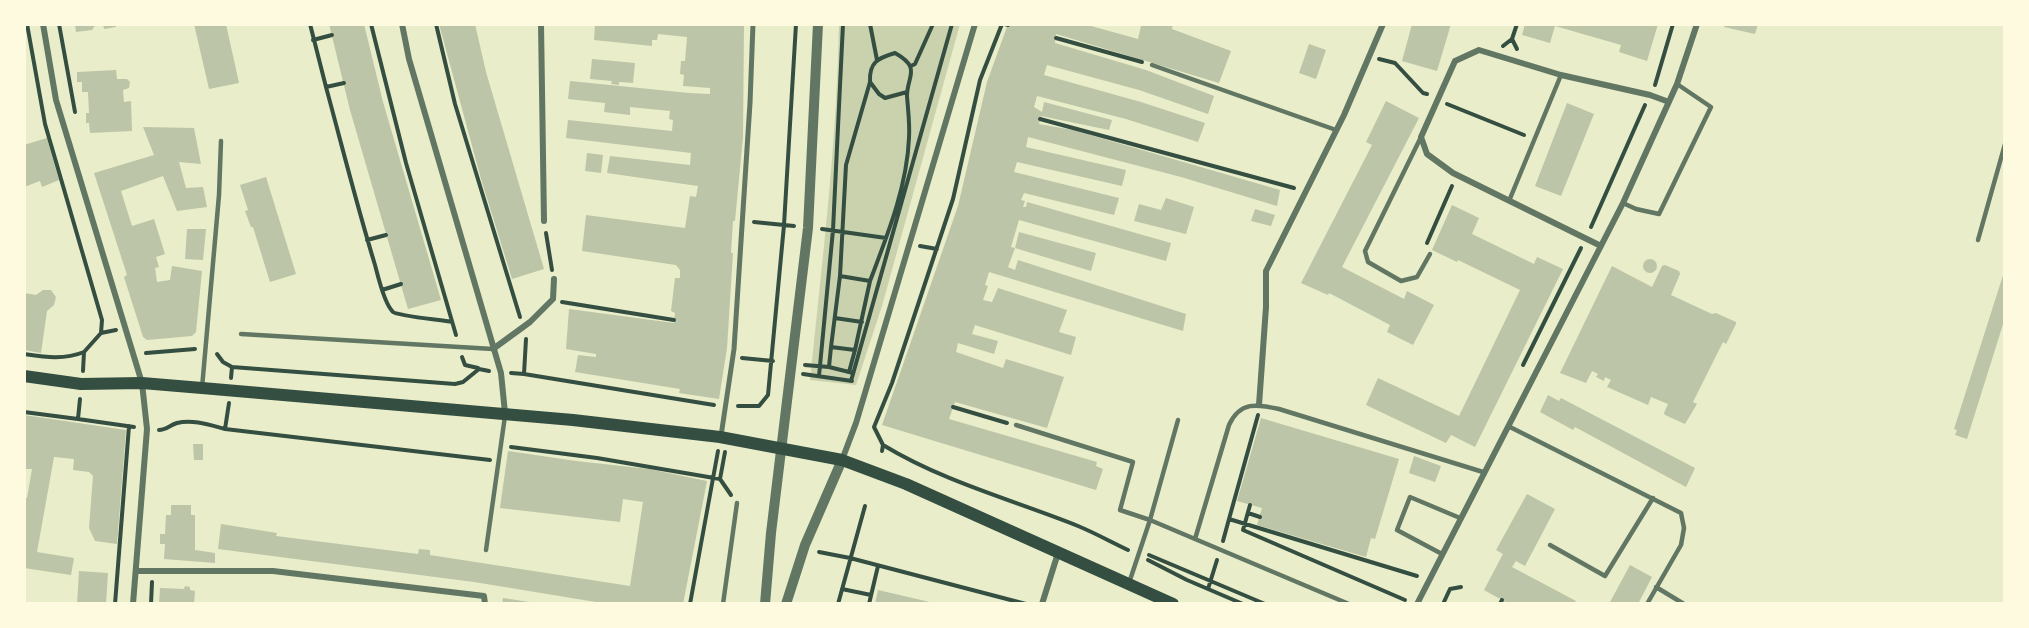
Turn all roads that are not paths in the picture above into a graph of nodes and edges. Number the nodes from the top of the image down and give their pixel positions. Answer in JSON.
{"nodes":[{"id":1,"x":43,"y":24,"type":"edge"},
{"id":2,"x":402,"y":24,"type":"edge"},
{"id":3,"x":541,"y":24,"type":"edge"},
{"id":4,"x":753,"y":24,"type":"edge"},
{"id":5,"x":818,"y":24,"type":"edge"},
{"id":6,"x":975,"y":24,"type":"edge"},
{"id":7,"x":1383,"y":24,"type":"edge"},
{"id":8,"x":1697,"y":24,"type":"edge"},
{"id":9,"x":1152,"y":65,"type":"road end"},
{"id":10,"x":1561,"y":75,"type":"junction"},
{"id":11,"x":1677,"y":84,"type":"junction"},
{"id":12,"x":1669,"y":102,"type":"junction"},
{"id":13,"x":1336,"y":130,"type":"junction"},
{"id":14,"x":1421,"y":137,"type":"junction"},
{"id":15,"x":221,"y":141,"type":"dead end"},
{"id":16,"x":2005,"y":144,"type":"edge"},
{"id":17,"x":1509,"y":201,"type":"junction"},
{"id":18,"x":1623,"y":202,"type":"junction"},
{"id":19,"x":544,"y":221,"type":"road end"},
{"id":20,"x":1978,"y":240,"type":"dead end"},
{"id":21,"x":1601,"y":246,"type":"junction"},
{"id":22,"x":1430,"y":254,"type":"road end"},
{"id":23,"x":554,"y":279,"type":"road end"},
{"id":24,"x":241,"y":334,"type":"dead end"},
{"id":25,"x":493,"y":349,"type":"junction"},
{"id":26,"x":24,"y":376,"type":"edge"},
{"id":27,"x":142,"y":383,"type":"junction"},
{"id":28,"x":202,"y":388,"type":"junction"},
{"id":29,"x":1259,"y":405,"type":"junction"},
{"id":30,"x":505,"y":413,"type":"junction"},
{"id":31,"x":1178,"y":420,"type":"dead end"},
{"id":32,"x":1016,"y":425,"type":"road end"},
{"id":33,"x":1508,"y":426,"type":"junction"},
{"id":34,"x":724,"y":438,"type":"junction"},
{"id":35,"x":782,"y":448,"type":"junction"},
{"id":36,"x":842,"y":460,"type":"junction"},
{"id":37,"x":1483,"y":472,"type":"junction"},
{"id":38,"x":1653,"y":498,"type":"junction"},
{"id":39,"x":737,"y":503,"type":"road end"},
{"id":40,"x":1460,"y":518,"type":"junction"},
{"id":41,"x":1150,"y":520,"type":"junction"},
{"id":42,"x":1195,"y":539,"type":"junction"},
{"id":43,"x":1550,"y":544,"type":"dead end"},
{"id":44,"x":486,"y":550,"type":"dead end"},
{"id":45,"x":1059,"y":552,"type":"junction"},
{"id":46,"x":1442,"y":554,"type":"junction"},
{"id":47,"x":136,"y":571,"type":"junction"},
{"id":48,"x":1129,"y":584,"type":"junction"},
{"id":49,"x":1656,"y":587,"type":"junction"},
{"id":50,"x":133,"y":604,"type":"edge"},
{"id":51,"x":485,"y":604,"type":"edge"},
{"id":52,"x":723,"y":604,"type":"edge"},
{"id":53,"x":765,"y":604,"type":"edge"},
{"id":54,"x":786,"y":604,"type":"edge"},
{"id":55,"x":1042,"y":604,"type":"edge"},
{"id":56,"x":1173,"y":604,"type":"edge"},
{"id":57,"x":1349,"y":604,"type":"edge"},
{"id":58,"x":1417,"y":604,"type":"edge"},
{"id":59,"x":1647,"y":604,"type":"edge"},
{"id":60,"x":1684,"y":604,"type":"edge"}],
"edges":[{"from":1,"to":27,"type":"street"},
{"from":2,"to":25,"type":"street"},
{"from":3,"to":19,"type":"street"},
{"from":4,"to":34,"type":"street"},
{"from":5,"to":35,"type":"street"},
{"from":6,"to":36,"type":"street"},
{"from":7,"to":13,"type":"street"},
{"from":8,"to":11,"type":"street"},
{"from":9,"to":13,"type":"lane"},
{"from":10,"to":12,"type":"street"},
{"from":10,"to":14,"type":"street"},
{"from":10,"to":17,"type":"lane"},
{"from":11,"to":12,"type":"street"},
{"from":11,"to":18,"type":"lane"},
{"from":12,"to":18,"type":"street"},
{"from":13,"to":29,"type":"street"},
{"from":14,"to":17,"type":"street"},
{"from":14,"to":22,"type":"lane"},
{"from":15,"to":28,"type":"lane"},
{"from":16,"to":20,"type":"lane"},
{"from":17,"to":21,"type":"street"},
{"from":18,"to":21,"type":"street"},
{"from":21,"to":33,"type":"street"},
{"from":23,"to":25,"type":"street"},
{"from":24,"to":25,"type":"lane"},
{"from":25,"to":30,"type":"street"},
{"from":26,"to":27,"type":"main road"},
{"from":27,"to":28,"type":"main road"},
{"from":27,"to":47,"type":"street"},
{"from":28,"to":30,"type":"main road"},
{"from":29,"to":37,"type":"lane"},
{"from":29,"to":42,"type":"lane"},
{"from":30,"to":34,"type":"main road"},
{"from":30,"to":44,"type":"lane"},
{"from":31,"to":41,"type":"lane"},
{"from":32,"to":41,"type":"lane"},
{"from":33,"to":37,"type":"street"},
{"from":33,"to":38,"type":"lane"},
{"from":34,"to":35,"type":"main road"},
{"from":35,"to":36,"type":"main road"},
{"from":35,"to":53,"type":"street"},
{"from":36,"to":45,"type":"main road"},
{"from":36,"to":54,"type":"street"},
{"from":37,"to":40,"type":"street"},
{"from":38,"to":43,"type":"lane"},
{"from":38,"to":49,"type":"lane"},
{"from":39,"to":52,"type":"lane"},
{"from":40,"to":46,"type":"street"},
{"from":40,"to":46,"type":"lane"},
{"from":41,"to":42,"type":"lane"},
{"from":41,"to":48,"type":"lane"},
{"from":42,"to":57,"type":"lane"},
{"from":45,"to":48,"type":"main road"},
{"from":45,"to":55,"type":"street"},
{"from":46,"to":58,"type":"street"},
{"from":47,"to":50,"type":"street"},
{"from":47,"to":51,"type":"street"},
{"from":48,"to":56,"type":"main road"},
{"from":49,"to":59,"type":"lane"},
{"from":49,"to":60,"type":"lane"}]}
